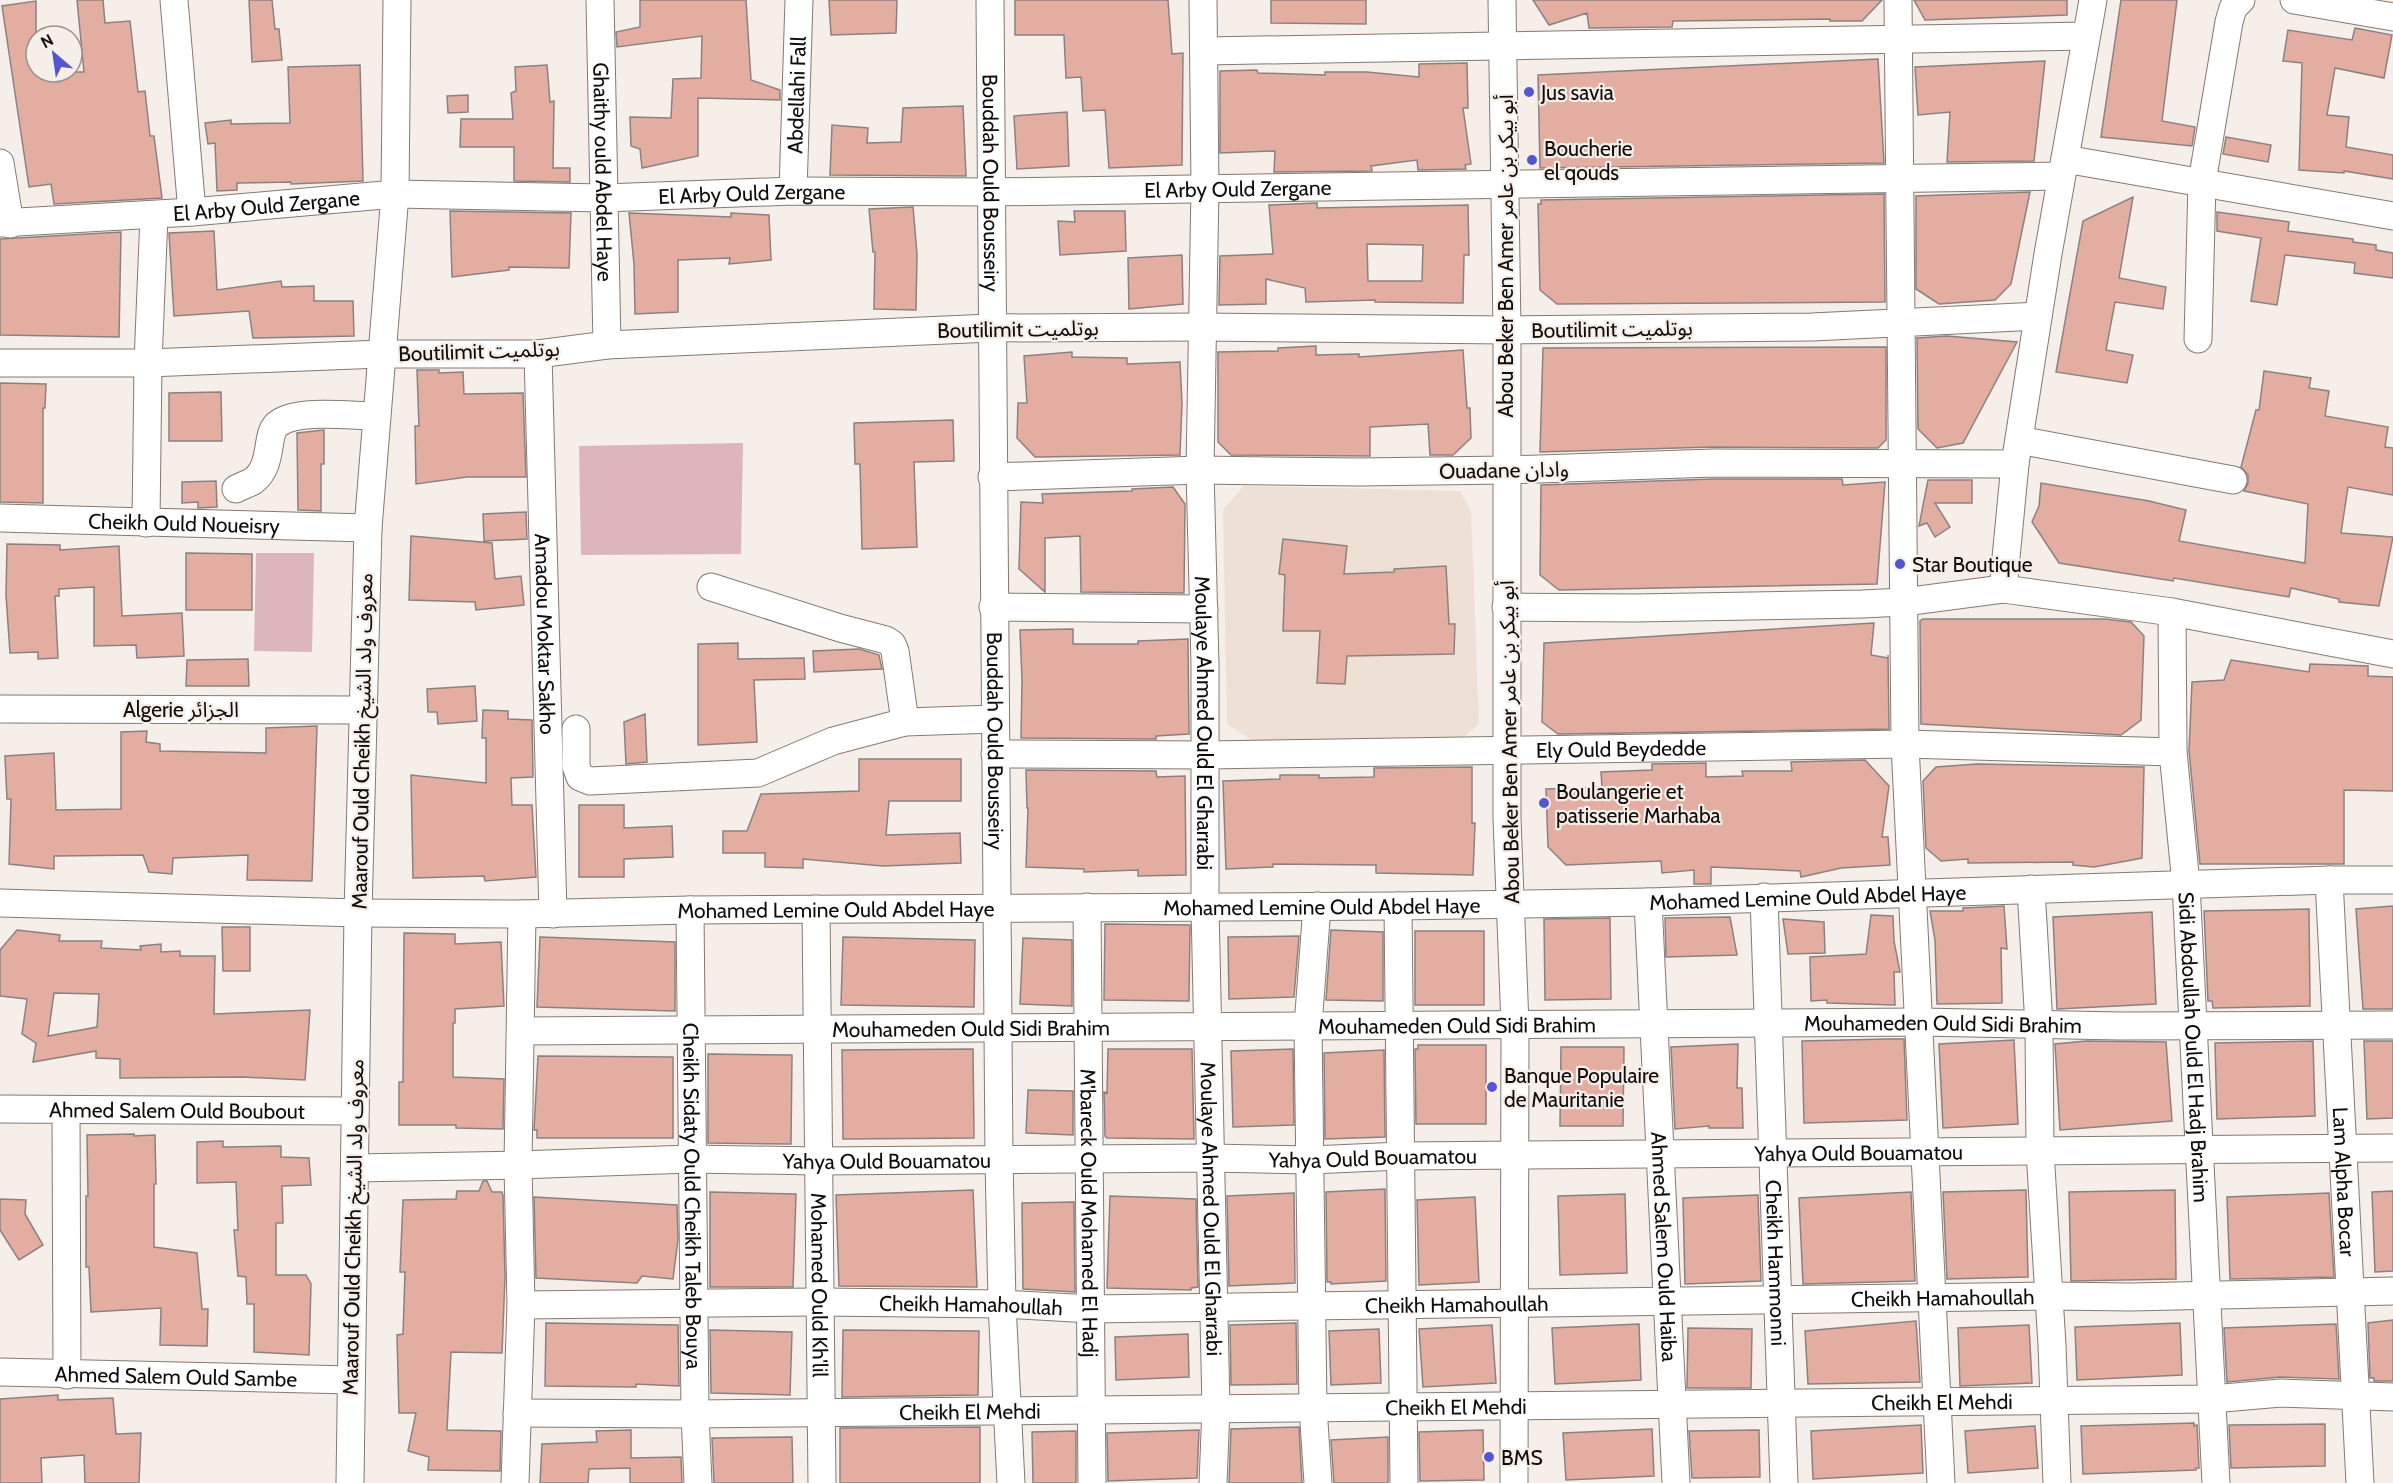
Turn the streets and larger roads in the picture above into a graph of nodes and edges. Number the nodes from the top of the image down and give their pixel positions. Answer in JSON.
{"nodes":[{"id":1,"x":174,"y":0,"type":"edge"},
{"id":2,"x":397,"y":0,"type":"edge"},
{"id":3,"x":600,"y":0,"type":"edge"},
{"id":4,"x":799,"y":0,"type":"edge"},
{"id":5,"x":990,"y":0,"type":"edge"},
{"id":6,"x":1203,"y":0,"type":"edge"},
{"id":7,"x":1502,"y":0,"type":"edge"},
{"id":8,"x":1898,"y":0,"type":"edge"},
{"id":9,"x":2093,"y":0,"type":"edge"},
{"id":10,"x":2241,"y":0,"type":"edge"},
{"id":11,"x":2294,"y":0,"type":"edge"},
{"id":12,"x":2393,"y":17,"type":"edge"},
{"id":13,"x":2086,"y":36,"type":"junction"},
{"id":14,"x":1898,"y":38,"type":"junction"},
{"id":15,"x":1503,"y":44,"type":"junction"},
{"id":16,"x":1205,"y":51,"type":"junction"},
{"id":17,"x":0,"y":163,"type":"edge"},
{"id":18,"x":2063,"y":167,"type":"junction"},
{"id":19,"x":1899,"y":180,"type":"junction"},
{"id":20,"x":2202,"y":182,"type":"junction"},
{"id":21,"x":1504,"y":184,"type":"junction"},
{"id":22,"x":1205,"y":188,"type":"junction"},
{"id":23,"x":793,"y":191,"type":"junction"},
{"id":24,"x":992,"y":192,"type":"junction"},
{"id":25,"x":395,"y":194,"type":"junction"},
{"id":26,"x":604,"y":198,"type":"junction"},
{"id":27,"x":192,"y":212,"type":"junction"},
{"id":28,"x":154,"y":215,"type":"junction"},
{"id":29,"x":2393,"y":216,"type":"edge"},
{"id":30,"x":5,"y":224,"type":"edge"},
{"id":31,"x":2038,"y":316,"type":"junction"},
{"id":32,"x":1902,"y":322,"type":"junction"},
{"id":33,"x":1202,"y":327,"type":"junction"},
{"id":34,"x":991,"y":328,"type":"junction"},
{"id":35,"x":1506,"y":330,"type":"junction"},
{"id":36,"x":2198,"y":339,"type":"dead end"},
{"id":37,"x":607,"y":345,"type":"junction"},
{"id":38,"x":381,"y":354,"type":"junction"},
{"id":39,"x":538,"y":354,"type":"junction"},
{"id":40,"x":0,"y":363,"type":"edge"},
{"id":41,"x":148,"y":363,"type":"junction"},
{"id":42,"x":376,"y":416,"type":"junction"},
{"id":43,"x":2017,"y":452,"type":"junction"},
{"id":44,"x":1903,"y":462,"type":"junction"},
{"id":45,"x":1200,"y":470,"type":"junction"},
{"id":46,"x":1506,"y":470,"type":"junction"},
{"id":47,"x":992,"y":477,"type":"junction"},
{"id":48,"x":2233,"y":480,"type":"dead end"},
{"id":49,"x":236,"y":489,"type":"dead end"},
{"id":50,"x":0,"y":518,"type":"edge"},
{"id":51,"x":146,"y":523,"type":"junction"},
{"id":52,"x":368,"y":528,"type":"junction"},
{"id":53,"x":711,"y":587,"type":"dead end"},
{"id":54,"x":2003,"y":589,"type":"junction"},
{"id":55,"x":1904,"y":602,"type":"junction"},
{"id":56,"x":993,"y":607,"type":"junction"},
{"id":57,"x":1506,"y":607,"type":"junction"},
{"id":58,"x":1204,"y":609,"type":"junction"},
{"id":59,"x":2172,"y":612,"type":"junction"},
{"id":60,"x":2393,"y":654,"type":"edge"},
{"id":61,"x":0,"y":709,"type":"edge"},
{"id":62,"x":363,"y":710,"type":"junction"},
{"id":63,"x":995,"y":719,"type":"junction"},
{"id":64,"x":905,"y":722,"type":"junction"},
{"id":65,"x":576,"y":729,"type":"dead end"},
{"id":66,"x":1905,"y":744,"type":"junction"},
{"id":67,"x":1507,"y":750,"type":"junction"},
{"id":68,"x":2173,"y":752,"type":"junction"},
{"id":69,"x":994,"y":754,"type":"junction"},
{"id":70,"x":1206,"y":755,"type":"junction"},
{"id":71,"x":2329,"y":880,"type":"junction"},
{"id":72,"x":2393,"y":880,"type":"edge"},
{"id":73,"x":2186,"y":884,"type":"junction"},
{"id":74,"x":2031,"y":889,"type":"junction"},
{"id":75,"x":1913,"y":893,"type":"junction"},
{"id":76,"x":1764,"y":897,"type":"junction"},
{"id":77,"x":1648,"y":902,"type":"junction"},
{"id":78,"x":0,"y":903,"type":"edge"},
{"id":79,"x":1511,"y":904,"type":"junction"},
{"id":80,"x":1317,"y":906,"type":"junction"},
{"id":81,"x":1398,"y":906,"type":"junction"},
{"id":82,"x":1205,"y":907,"type":"junction"},
{"id":83,"x":996,"y":908,"type":"junction"},
{"id":84,"x":1088,"y":908,"type":"junction"},
{"id":85,"x":816,"y":909,"type":"junction"},
{"id":86,"x":690,"y":910,"type":"junction"},
{"id":87,"x":358,"y":913,"type":"junction"},
{"id":88,"x":522,"y":914,"type":"junction"},
{"id":89,"x":553,"y":914,"type":"junction"},
{"id":90,"x":1920,"y":1022,"type":"junction"},
{"id":91,"x":1768,"y":1023,"type":"junction"},
{"id":92,"x":1654,"y":1024,"type":"junction"},
{"id":93,"x":1515,"y":1025,"type":"junction"},
{"id":94,"x":2039,"y":1025,"type":"junction"},
{"id":95,"x":2393,"y":1025,"type":"edge"},
{"id":96,"x":1308,"y":1026,"type":"junction"},
{"id":97,"x":1400,"y":1026,"type":"junction"},
{"id":98,"x":2337,"y":1026,"type":"junction"},
{"id":99,"x":1209,"y":1027,"type":"junction"},
{"id":100,"x":2193,"y":1027,"type":"junction"},
{"id":101,"x":1090,"y":1028,"type":"junction"},
{"id":102,"x":691,"y":1029,"type":"junction"},
{"id":103,"x":998,"y":1029,"type":"junction"},
{"id":104,"x":818,"y":1030,"type":"junction"},
{"id":105,"x":521,"y":1032,"type":"junction"},
{"id":106,"x":0,"y":1109,"type":"edge"},
{"id":107,"x":66,"y":1110,"type":"junction"},
{"id":108,"x":355,"y":1111,"type":"junction"},
{"id":109,"x":2343,"y":1148,"type":"junction"},
{"id":110,"x":2393,"y":1148,"type":"edge"},
{"id":111,"x":2199,"y":1149,"type":"junction"},
{"id":112,"x":2040,"y":1151,"type":"junction"},
{"id":113,"x":1926,"y":1152,"type":"junction"},
{"id":114,"x":1773,"y":1153,"type":"junction"},
{"id":115,"x":1660,"y":1154,"type":"junction"},
{"id":116,"x":1514,"y":1155,"type":"junction"},
{"id":117,"x":1401,"y":1156,"type":"junction"},
{"id":118,"x":1210,"y":1158,"type":"junction"},
{"id":119,"x":691,"y":1159,"type":"junction"},
{"id":120,"x":1089,"y":1159,"type":"junction"},
{"id":121,"x":999,"y":1160,"type":"junction"},
{"id":122,"x":1311,"y":1160,"type":"junction"},
{"id":123,"x":818,"y":1161,"type":"junction"},
{"id":124,"x":518,"y":1166,"type":"junction"},
{"id":125,"x":355,"y":1168,"type":"junction"},
{"id":126,"x":2393,"y":1291,"type":"edge"},
{"id":127,"x":2350,"y":1292,"type":"junction"},
{"id":128,"x":2206,"y":1294,"type":"junction"},
{"id":129,"x":2049,"y":1296,"type":"junction"},
{"id":130,"x":1933,"y":1298,"type":"junction"},
{"id":131,"x":1778,"y":1300,"type":"junction"},
{"id":132,"x":1667,"y":1301,"type":"junction"},
{"id":133,"x":820,"y":1302,"type":"junction"},
{"id":134,"x":694,"y":1303,"type":"junction"},
{"id":135,"x":1002,"y":1304,"type":"junction"},
{"id":136,"x":1514,"y":1304,"type":"junction"},
{"id":137,"x":521,"y":1305,"type":"junction"},
{"id":138,"x":1312,"y":1305,"type":"junction"},
{"id":139,"x":1402,"y":1305,"type":"junction"},
{"id":140,"x":1214,"y":1307,"type":"junction"},
{"id":141,"x":1091,"y":1309,"type":"junction"},
{"id":142,"x":0,"y":1372,"type":"edge"},
{"id":143,"x":67,"y":1375,"type":"junction"},
{"id":144,"x":351,"y":1380,"type":"junction"},
{"id":145,"x":2356,"y":1397,"type":"junction"},
{"id":146,"x":2393,"y":1397,"type":"edge"},
{"id":147,"x":2212,"y":1399,"type":"junction"},
{"id":148,"x":2054,"y":1401,"type":"junction"},
{"id":149,"x":1938,"y":1402,"type":"junction"},
{"id":150,"x":1781,"y":1403,"type":"junction"},
{"id":151,"x":1672,"y":1404,"type":"junction"},
{"id":152,"x":1513,"y":1406,"type":"junction"},
{"id":153,"x":1313,"y":1407,"type":"junction"},
{"id":154,"x":1403,"y":1407,"type":"junction"},
{"id":155,"x":1215,"y":1408,"type":"junction"},
{"id":156,"x":1091,"y":1410,"type":"junction"},
{"id":157,"x":1006,"y":1411,"type":"junction"},
{"id":158,"x":821,"y":1412,"type":"junction"},
{"id":159,"x":517,"y":1413,"type":"junction"},
{"id":160,"x":695,"y":1414,"type":"junction"},
{"id":161,"x":350,"y":1483,"type":"edge"},
{"id":162,"x":515,"y":1483,"type":"edge"},
{"id":163,"x":698,"y":1483,"type":"edge"},
{"id":164,"x":822,"y":1483,"type":"edge"},
{"id":165,"x":1011,"y":1483,"type":"edge"},
{"id":166,"x":1092,"y":1483,"type":"edge"},
{"id":167,"x":1214,"y":1483,"type":"edge"},
{"id":168,"x":1318,"y":1483,"type":"edge"},
{"id":169,"x":1404,"y":1483,"type":"edge"},
{"id":170,"x":1514,"y":1483,"type":"edge"},
{"id":171,"x":1676,"y":1483,"type":"edge"},
{"id":172,"x":1784,"y":1483,"type":"edge"},
{"id":173,"x":1941,"y":1483,"type":"edge"},
{"id":174,"x":2057,"y":1483,"type":"edge"},
{"id":175,"x":2216,"y":1483,"type":"edge"},
{"id":176,"x":2360,"y":1483,"type":"edge"}],
"edges":[{"from":1,"to":27,"type":"street"},
{"from":2,"to":25,"type":"street","name":"Maarouf Ould Cheikh معروف ولد الشيخ"},
{"from":3,"to":26,"type":"street","name":"Ghaithy ould Abdel Haye"},
{"from":4,"to":23,"type":"street","name":"Abdellahi Fall"},
{"from":5,"to":24,"type":"street","name":"Bouddah Ould Bousseiry"},
{"from":6,"to":16,"type":"street","name":"Moulaye Ahmed Ould El Gharrabi"},
{"from":7,"to":15,"type":"street","name":"Abou Beker Ben Amer أبو بيكر بن عامر"},
{"from":8,"to":14,"type":"street"},
{"from":9,"to":13,"type":"street"},
{"from":10,"to":20,"type":"street"},
{"from":11,"to":12,"type":"street"},
{"from":13,"to":14,"type":"street"},
{"from":13,"to":18,"type":"street"},
{"from":14,"to":15,"type":"street"},
{"from":14,"to":19,"type":"street"},
{"from":15,"to":16,"type":"street"},
{"from":15,"to":21,"type":"street","name":"Abou Beker Ben Amer أبو بيكر بن عامر"},
{"from":16,"to":22,"type":"street","name":"Moulaye Ahmed Ould El Gharrabi"},
{"from":17,"to":30,"type":"street"},
{"from":18,"to":19,"type":"street","name":"El Arby Ould Zergane"},
{"from":18,"to":20,"type":"street","name":"El Arby Ould Zergane"},
{"from":18,"to":31,"type":"street"},
{"from":19,"to":21,"type":"street","name":"El Arby Ould Zergane"},
{"from":19,"to":32,"type":"street"},
{"from":20,"to":29,"type":"street","name":"El Arby Ould Zergane"},
{"from":20,"to":36,"type":"street"},
{"from":21,"to":22,"type":"street","name":"El Arby Ould Zergane"},
{"from":21,"to":35,"type":"street","name":"Abou Beker Ben Amer أبو بيكر بن عامر"},
{"from":22,"to":24,"type":"street","name":"El Arby Ould Zergane"},
{"from":22,"to":33,"type":"street","name":"Moulaye Ahmed Ould El Gharrabi"},
{"from":23,"to":24,"type":"street","name":"El Arby Ould Zergane"},
{"from":23,"to":26,"type":"street","name":"El Arby Ould Zergane"},
{"from":24,"to":34,"type":"street","name":"Bouddah Ould Bousseiry"},
{"from":25,"to":26,"type":"street","name":"El Arby Ould Zergane"},
{"from":25,"to":27,"type":"street","name":"El Arby Ould Zergane"},
{"from":25,"to":38,"type":"street","name":"Maarouf Ould Cheikh معروف ولد الشيخ"},
{"from":26,"to":37,"type":"street","name":"Ghaithy ould Abdel Haye"},
{"from":27,"to":28,"type":"street","name":"El Arby Ould Zergane"},
{"from":28,"to":30,"type":"street","name":"El Arby Ould Zergane"},
{"from":28,"to":41,"type":"street"},
{"from":31,"to":32,"type":"street","name":"Boutilimit بوتلميت"},
{"from":31,"to":43,"type":"street"},
{"from":32,"to":35,"type":"street","name":"Boutilimit بوتلميت"},
{"from":32,"to":44,"type":"street"},
{"from":33,"to":34,"type":"street","name":"Boutilimit بوتلميت"},
{"from":33,"to":35,"type":"street","name":"Boutilimit بوتلميت"},
{"from":33,"to":45,"type":"street","name":"Moulaye Ahmed Ould El Gharrabi"},
{"from":34,"to":37,"type":"street","name":"Boutilimit بوتلميت"},
{"from":34,"to":47,"type":"street","name":"Bouddah Ould Bousseiry"},
{"from":35,"to":46,"type":"street","name":"Abou Beker Ben Amer أبو بيكر بن عامر"},
{"from":37,"to":39,"type":"street","name":"Boutilimit بوتلميت"},
{"from":38,"to":39,"type":"street","name":"Boutilimit بوتلميت"},
{"from":38,"to":41,"type":"street","name":"Boutilimit بوتلميت"},
{"from":38,"to":42,"type":"street","name":"Maarouf Ould Cheikh معروف ولد الشيخ"},
{"from":39,"to":89,"type":"street","name":"Amadou Moktar Sakho"},
{"from":40,"to":41,"type":"street","name":"Boutilimit بوتلميت"},
{"from":41,"to":51,"type":"street"},
{"from":42,"to":49,"type":"street"},
{"from":42,"to":52,"type":"street","name":"Maarouf Ould Cheikh معروف ولد الشيخ"},
{"from":43,"to":44,"type":"street","name":"Ouadane وادان"},
{"from":43,"to":48,"type":"street","name":"Ouadane وادان"},
{"from":43,"to":54,"type":"street"},
{"from":44,"to":46,"type":"street","name":"Ouadane وادان"},
{"from":44,"to":55,"type":"street"},
{"from":45,"to":46,"type":"street","name":"Ouadane وادان"},
{"from":45,"to":47,"type":"street","name":"Ouadane وادان"},
{"from":45,"to":58,"type":"street","name":"Moulaye Ahmed Ould El Gharrabi"},
{"from":46,"to":57,"type":"street","name":"Abou Beker Ben Amer أبو بيكر بن عامر"},
{"from":47,"to":56,"type":"street","name":"Bouddah Ould Bousseiry"},
{"from":50,"to":51,"type":"street","name":"Cheikh Ould Noueisry"},
{"from":51,"to":52,"type":"street","name":"Cheikh Ould Noueisry"},
{"from":52,"to":62,"type":"street","name":"Maarouf Ould Cheikh معروف ولد الشيخ"},
{"from":53,"to":64,"type":"street"},
{"from":54,"to":55,"type":"street"},
{"from":54,"to":59,"type":"street"},
{"from":55,"to":57,"type":"street"},
{"from":55,"to":66,"type":"street"},
{"from":56,"to":58,"type":"street"},
{"from":56,"to":63,"type":"street","name":"Bouddah Ould Bousseiry"},
{"from":57,"to":67,"type":"street","name":"Abou Beker Ben Amer أبو بيكر بن عامر"},
{"from":58,"to":70,"type":"street","name":"Moulaye Ahmed Ould El Gharrabi"},
{"from":59,"to":60,"type":"street"},
{"from":59,"to":68,"type":"street","name":"Sidi Abdoullah Ould El Hadj Brahim"},
{"from":61,"to":62,"type":"street","name":"Algerie الجزائر"},
{"from":62,"to":87,"type":"street","name":"Maarouf Ould Cheikh معروف ولد الشيخ"},
{"from":63,"to":64,"type":"street"},
{"from":63,"to":69,"type":"street","name":"Bouddah Ould Bousseiry"},
{"from":64,"to":65,"type":"street"},
{"from":66,"to":67,"type":"street","name":"Ely Ould Beydedde"},
{"from":66,"to":68,"type":"street","name":"Ely Ould Beydedde"},
{"from":66,"to":75,"type":"street"},
{"from":67,"to":70,"type":"street","name":"Ely Ould Beydedde"},
{"from":67,"to":79,"type":"street","name":"Abou Beker Ben Amer أبو بيكر بن عامر"},
{"from":68,"to":73,"type":"street","name":"Sidi Abdoullah Ould El Hadj Brahim"},
{"from":69,"to":70,"type":"street","name":"Ely Ould Beydedde"},
{"from":69,"to":83,"type":"street","name":"Bouddah Ould Bousseiry"},
{"from":70,"to":82,"type":"street","name":"Moulaye Ahmed Ould El Gharrabi"},
{"from":71,"to":72,"type":"street","name":"Mohamed Lemine Ould Abdel Haye"},
{"from":71,"to":73,"type":"street","name":"Mohamed Lemine Ould Abdel Haye"},
{"from":71,"to":98,"type":"street","name":"Lam Alpha Bocar"},
{"from":73,"to":74,"type":"street","name":"Mohamed Lemine Ould Abdel Haye"},
{"from":73,"to":100,"type":"street","name":"Sidi Abdoullah Ould El Hadj Brahim"},
{"from":74,"to":75,"type":"street","name":"Mohamed Lemine Ould Abdel Haye"},
{"from":74,"to":94,"type":"street"},
{"from":75,"to":76,"type":"street","name":"Mohamed Lemine Ould Abdel Haye"},
{"from":75,"to":90,"type":"street"},
{"from":76,"to":77,"type":"street","name":"Mohamed Lemine Ould Abdel Haye"},
{"from":76,"to":91,"type":"street","name":"Cheikh Hammonni"},
{"from":77,"to":79,"type":"street","name":"Mohamed Lemine Ould Abdel Haye"},
{"from":77,"to":92,"type":"street","name":"Ahmed Salem Ould Haiba"},
{"from":78,"to":87,"type":"street"},
{"from":79,"to":81,"type":"street","name":"Mohamed Lemine Ould Abdel Haye"},
{"from":79,"to":93,"type":"street","name":"Abou Beker Ben Amer أبو بيكر بن عامر"},
{"from":80,"to":81,"type":"street","name":"Mohamed Lemine Ould Abdel Haye"},
{"from":80,"to":82,"type":"street","name":"Mohamed Lemine Ould Abdel Haye"},
{"from":80,"to":96,"type":"street"},
{"from":81,"to":97,"type":"street"},
{"from":82,"to":84,"type":"street","name":"Mohamed Lemine Ould Abdel Haye"},
{"from":82,"to":99,"type":"street","name":"Moulaye Ahmed Ould El Gharrabi"},
{"from":83,"to":84,"type":"street","name":"Mohamed Lemine Ould Abdel Haye"},
{"from":83,"to":85,"type":"street","name":"Mohamed Lemine Ould Abdel Haye"},
{"from":83,"to":103,"type":"street","name":"Bouddah Ould Bousseiry"},
{"from":84,"to":101,"type":"street","name":"M'bareck Ould Mohamed El Hadj"},
{"from":85,"to":86,"type":"street","name":"Mohamed Lemine Ould Abdel Haye"},
{"from":85,"to":104,"type":"street","name":"Mohamed Ould Kh'lil"},
{"from":86,"to":89,"type":"street","name":"Mohamed Lemine Ould Abdel Haye"},
{"from":86,"to":102,"type":"street","name":"Cheikh Sidaty Ould Cheikh Taleb Bouya"},
{"from":87,"to":88,"type":"street","name":"Mohamed Lemine Ould Abdel Haye"},
{"from":87,"to":108,"type":"street","name":"Maarouf Ould Cheikh معروف ولد الشيخ"},
{"from":88,"to":89,"type":"street","name":"Mohamed Lemine Ould Abdel Haye"},
{"from":88,"to":105,"type":"street"},
{"from":90,"to":91,"type":"street","name":"Mouhameden Ould Sidi Brahim"},
{"from":90,"to":94,"type":"street","name":"Mouhameden Ould Sidi Brahim"},
{"from":90,"to":113,"type":"street"},
{"from":91,"to":92,"type":"street","name":"Mouhameden Ould Sidi Brahim"},
{"from":91,"to":114,"type":"street","name":"Cheikh Hammonni"},
{"from":92,"to":93,"type":"street","name":"Mouhameden Ould Sidi Brahim"},
{"from":92,"to":115,"type":"street","name":"Ahmed Salem Ould Haiba"},
{"from":93,"to":97,"type":"street","name":"Mouhameden Ould Sidi Brahim"},
{"from":93,"to":116,"type":"street","name":"Abou Beker Ben Amer أبو بيكر بن عامر"},
{"from":94,"to":100,"type":"street","name":"Mouhameden Ould Sidi Brahim"},
{"from":94,"to":112,"type":"street"},
{"from":95,"to":98,"type":"street","name":"Mouhameden Ould Sidi Brahim"},
{"from":96,"to":97,"type":"street","name":"Mouhameden Ould Sidi Brahim"},
{"from":96,"to":99,"type":"street","name":"Mouhameden Ould Sidi Brahim"},
{"from":96,"to":122,"type":"street"},
{"from":97,"to":117,"type":"street"},
{"from":98,"to":100,"type":"street","name":"Mouhameden Ould Sidi Brahim"},
{"from":98,"to":109,"type":"street","name":"Lam Alpha Bocar"},
{"from":99,"to":101,"type":"street","name":"Mouhameden Ould Sidi Brahim"},
{"from":99,"to":118,"type":"street","name":"Moulaye Ahmed Ould El Gharrabi"},
{"from":100,"to":111,"type":"street","name":"Sidi Abdoullah Ould El Hadj Brahim"},
{"from":101,"to":103,"type":"street","name":"Mouhameden Ould Sidi Brahim"},
{"from":101,"to":120,"type":"street","name":"M'bareck Ould Mohamed El Hadj"},
{"from":102,"to":104,"type":"street","name":"Mouhameden Ould Sidi Brahim"},
{"from":102,"to":105,"type":"street","name":"Mouhameden Ould Sidi Brahim"},
{"from":102,"to":119,"type":"street","name":"Cheikh Sidaty Ould Cheikh Taleb Bouya"},
{"from":103,"to":104,"type":"street","name":"Mouhameden Ould Sidi Brahim"},
{"from":103,"to":121,"type":"street","name":"Bouddah Ould Bousseiry"},
{"from":104,"to":123,"type":"street","name":"Mohamed Ould Kh'lil"},
{"from":105,"to":124,"type":"street"},
{"from":106,"to":107,"type":"street","name":"Ahmed Salem Ould Boubout"},
{"from":107,"to":108,"type":"street","name":"Ahmed Salem Ould Boubout"},
{"from":107,"to":143,"type":"street"},
{"from":108,"to":125,"type":"street","name":"Maarouf Ould Cheikh معروف ولد الشيخ"},
{"from":109,"to":110,"type":"street","name":"Yahya Ould Bouamatou"},
{"from":109,"to":111,"type":"street","name":"Yahya Ould Bouamatou"},
{"from":109,"to":127,"type":"street","name":"Lam Alpha Bocar"},
{"from":111,"to":112,"type":"street","name":"Yahya Ould Bouamatou"},
{"from":111,"to":128,"type":"street","name":"Sidi Abdoullah Ould El Hadj Brahim"},
{"from":112,"to":113,"type":"street","name":"Yahya Ould Bouamatou"},
{"from":112,"to":129,"type":"street"},
{"from":113,"to":114,"type":"street","name":"Yahya Ould Bouamatou"},
{"from":113,"to":130,"type":"street"},
{"from":114,"to":115,"type":"street","name":"Yahya Ould Bouamatou"},
{"from":114,"to":131,"type":"street","name":"Cheikh Hammonni"},
{"from":115,"to":116,"type":"street","name":"Yahya Ould Bouamatou"},
{"from":115,"to":132,"type":"street","name":"Ahmed Salem Ould Haiba"},
{"from":116,"to":117,"type":"street","name":"Yahya Ould Bouamatou"},
{"from":116,"to":136,"type":"street","name":"Abou Beker Ben Amer أبو بيكر بن عامر"},
{"from":117,"to":122,"type":"street","name":"Yahya Ould Bouamatou"},
{"from":117,"to":139,"type":"street"},
{"from":118,"to":120,"type":"street","name":"Yahya Ould Bouamatou"},
{"from":118,"to":122,"type":"street","name":"Yahya Ould Bouamatou"},
{"from":118,"to":140,"type":"street","name":"Moulaye Ahmed Ould El Gharrabi"},
{"from":119,"to":123,"type":"street","name":"Yahya Ould Bouamatou"},
{"from":119,"to":124,"type":"street","name":"Yahya Ould Bouamatou"},
{"from":119,"to":134,"type":"street","name":"Cheikh Sidaty Ould Cheikh Taleb Bouya"},
{"from":120,"to":121,"type":"street","name":"Yahya Ould Bouamatou"},
{"from":120,"to":141,"type":"street","name":"M'bareck Ould Mohamed El Hadj"},
{"from":121,"to":123,"type":"street","name":"Yahya Ould Bouamatou"},
{"from":121,"to":135,"type":"street","name":"Bouddah Ould Bousseiry"},
{"from":122,"to":138,"type":"street"},
{"from":123,"to":133,"type":"street","name":"Mohamed Ould Kh'lil"},
{"from":124,"to":125,"type":"street","name":"Yahya Ould Bouamatou"},
{"from":124,"to":137,"type":"street"},
{"from":125,"to":144,"type":"street","name":"Maarouf Ould Cheikh معروف ولد الشيخ"},
{"from":126,"to":127,"type":"street","name":"Cheikh Hamahoullah"},
{"from":127,"to":128,"type":"street","name":"Cheikh Hamahoullah"},
{"from":127,"to":145,"type":"street","name":"Lam Alpha Bocar"},
{"from":128,"to":129,"type":"street","name":"Cheikh Hamahoullah"},
{"from":128,"to":147,"type":"street","name":"Sidi Abdoullah Ould El Hadj Brahim"},
{"from":129,"to":130,"type":"street","name":"Cheikh Hamahoullah"},
{"from":129,"to":148,"type":"street"},
{"from":130,"to":131,"type":"street","name":"Cheikh Hamahoullah"},
{"from":130,"to":149,"type":"street"},
{"from":131,"to":132,"type":"street","name":"Cheikh Hamahoullah"},
{"from":131,"to":150,"type":"street","name":"Cheikh Hammonni"},
{"from":132,"to":136,"type":"street","name":"Cheikh Hamahoullah"},
{"from":132,"to":151,"type":"street","name":"Ahmed Salem Ould Haiba"},
{"from":133,"to":134,"type":"street","name":"Cheikh Hamahoullah"},
{"from":133,"to":135,"type":"street","name":"Cheikh Hamahoullah"},
{"from":133,"to":158,"type":"street","name":"Mohamed Ould Kh'lil"},
{"from":134,"to":137,"type":"street","name":"Cheikh Hamahoullah"},
{"from":134,"to":160,"type":"street","name":"Cheikh Sidaty Ould Cheikh Taleb Bouya"},
{"from":135,"to":141,"type":"street","name":"Cheikh Hamahoullah"},
{"from":135,"to":157,"type":"street","name":"Bouddah Ould Bousseiry"},
{"from":136,"to":139,"type":"street","name":"Cheikh Hamahoullah"},
{"from":136,"to":152,"type":"street","name":"Abou Beker Ben Amer أبو بيكر بن عامر"},
{"from":137,"to":159,"type":"street"},
{"from":138,"to":139,"type":"street","name":"Cheikh Hamahoullah"},
{"from":138,"to":140,"type":"street","name":"Cheikh Hamahoullah"},
{"from":138,"to":153,"type":"street"},
{"from":139,"to":154,"type":"street"},
{"from":140,"to":141,"type":"street","name":"Cheikh Hamahoullah"},
{"from":140,"to":155,"type":"street","name":"Moulaye Ahmed Ould El Gharrabi"},
{"from":141,"to":156,"type":"street","name":"M'bareck Ould Mohamed El Hadj"},
{"from":142,"to":143,"type":"street","name":"Ahmed Salem Ould Sambe"},
{"from":143,"to":144,"type":"street","name":"Ahmed Salem Ould Sambe"},
{"from":144,"to":161,"type":"street","name":"Maarouf Ould Cheikh معروف ولد الشيخ"},
{"from":145,"to":146,"type":"street","name":"Cheikh El Mehdi"},
{"from":145,"to":147,"type":"street","name":"Cheikh El Mehdi"},
{"from":145,"to":176,"type":"street","name":"Lam Alpha Bocar"},
{"from":147,"to":148,"type":"street","name":"Cheikh El Mehdi"},
{"from":147,"to":175,"type":"street","name":"Sidi Abdoullah Ould El Hadj Brahim"},
{"from":148,"to":149,"type":"street","name":"Cheikh El Mehdi"},
{"from":148,"to":174,"type":"street"},
{"from":149,"to":150,"type":"street","name":"Cheikh El Mehdi"},
{"from":149,"to":173,"type":"street"},
{"from":150,"to":151,"type":"street","name":"Cheikh El Mehdi"},
{"from":150,"to":172,"type":"street","name":"Cheikh Hammonni"},
{"from":151,"to":152,"type":"street","name":"Cheikh El Mehdi"},
{"from":151,"to":171,"type":"street","name":"Ahmed Salem Ould Haiba"},
{"from":152,"to":154,"type":"street","name":"Cheikh El Mehdi"},
{"from":152,"to":170,"type":"street","name":"Abou Beker Ben Amer أبو بيكر بن عامر"},
{"from":153,"to":154,"type":"street","name":"Cheikh El Mehdi"},
{"from":153,"to":155,"type":"street","name":"Cheikh El Mehdi"},
{"from":153,"to":168,"type":"street"},
{"from":154,"to":169,"type":"street"},
{"from":155,"to":156,"type":"street","name":"Cheikh El Mehdi"},
{"from":155,"to":167,"type":"street","name":"Moulaye Ahmed Ould El Gharrabi"},
{"from":156,"to":157,"type":"street","name":"Cheikh El Mehdi"},
{"from":156,"to":166,"type":"street","name":"M'bareck Ould Mohamed El Hadj"},
{"from":157,"to":158,"type":"street","name":"Cheikh El Mehdi"},
{"from":157,"to":165,"type":"street","name":"Bouddah Ould Bousseiry"},
{"from":158,"to":160,"type":"street","name":"Cheikh El Mehdi"},
{"from":158,"to":164,"type":"street","name":"Mohamed Ould Kh'lil"},
{"from":159,"to":160,"type":"street","name":"Cheikh El Mehdi"},
{"from":159,"to":162,"type":"street"},
{"from":160,"to":163,"type":"street","name":"Cheikh Sidaty Ould Cheikh Taleb Bouya"}]}
